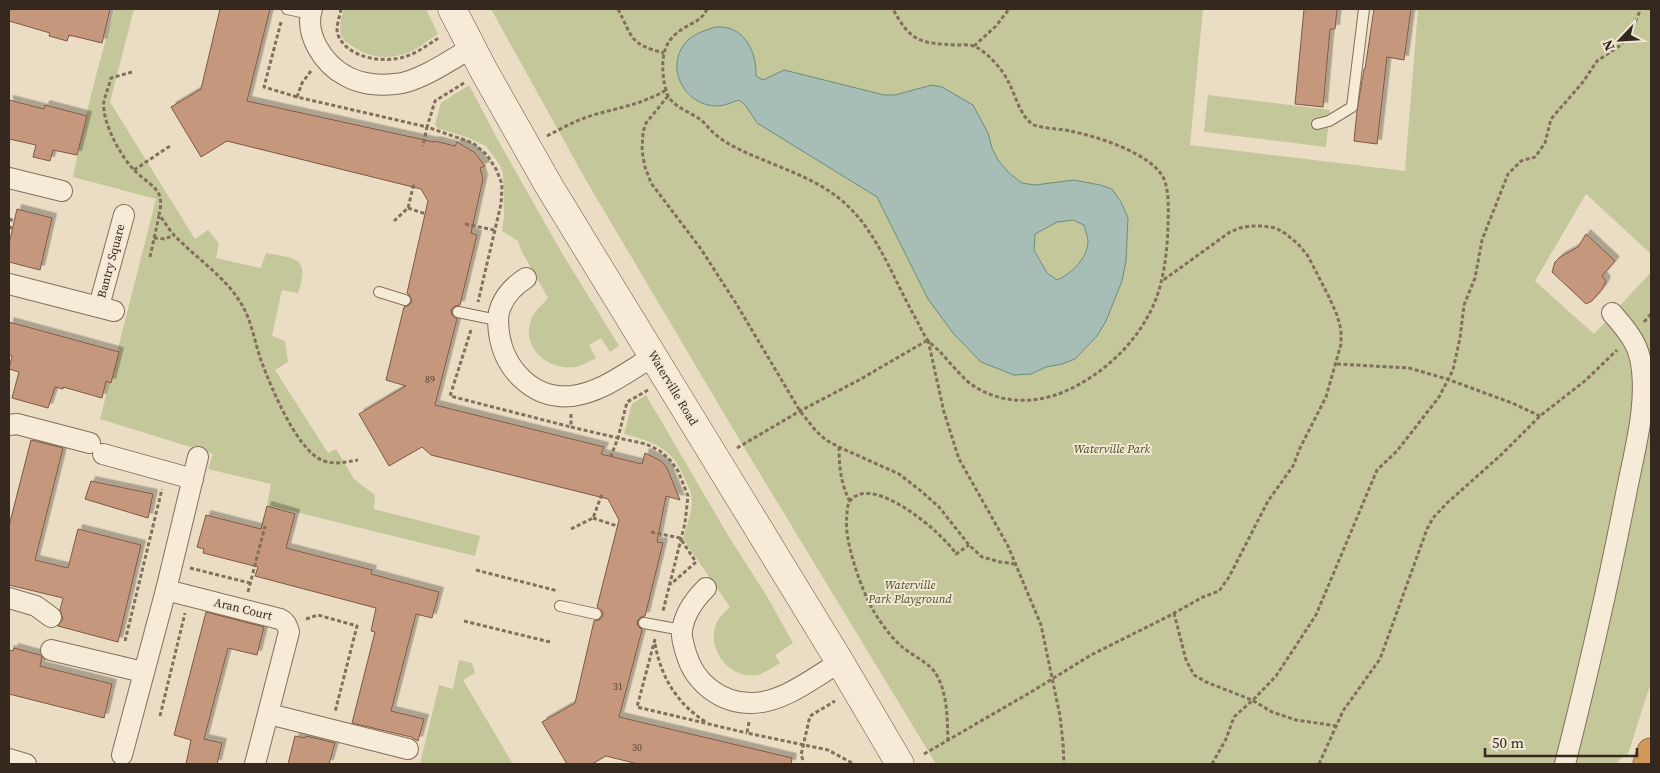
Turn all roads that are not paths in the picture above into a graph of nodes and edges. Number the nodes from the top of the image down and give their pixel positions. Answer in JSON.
{"nodes":[{"id":1,"x":1364,"y":9,"type":"edge"},
{"id":2,"x":311,"y":11,"type":"edge"},
{"id":3,"x":284,"y":13,"type":"edge"},
{"id":4,"x":448,"y":21,"type":"edge"},
{"id":5,"x":471,"y":48,"type":"junction"},
{"id":6,"x":1318,"y":124,"type":"dead end"},
{"id":7,"x":9,"y":178,"type":"edge"},
{"id":8,"x":62,"y":191,"type":"dead end"},
{"id":9,"x":124,"y":216,"type":"dead end"},
{"id":10,"x":526,"y":278,"type":"dead end"},
{"id":11,"x":9,"y":284,"type":"edge"},
{"id":12,"x":379,"y":292,"type":"dead end"},
{"id":13,"x":405,"y":300,"type":"dead end"},
{"id":14,"x":458,"y":312,"type":"dead end"},
{"id":15,"x":1612,"y":313,"type":"dead end"},
{"id":16,"x":497,"y":320,"type":"junction"},
{"id":17,"x":661,"y":367,"type":"junction"},
{"id":18,"x":9,"y":425,"type":"edge"},
{"id":19,"x":198,"y":457,"type":"dead end"},
{"id":20,"x":193,"y":479,"type":"junction"},
{"id":21,"x":706,"y":588,"type":"dead end"},
{"id":22,"x":166,"y":590,"type":"junction"},
{"id":23,"x":9,"y":598,"type":"edge"},
{"id":24,"x":560,"y":606,"type":"dead end"},
{"id":25,"x":596,"y":614,"type":"dead end"},
{"id":26,"x":51,"y":618,"type":"dead end"},
{"id":27,"x":644,"y":623,"type":"dead end"},
{"id":28,"x":682,"y":630,"type":"junction"},
{"id":29,"x":51,"y":650,"type":"dead end"},
{"id":30,"x":840,"y":662,"type":"junction"},
{"id":31,"x":143,"y":672,"type":"junction"},
{"id":32,"x":269,"y":714,"type":"junction"},
{"id":33,"x":408,"y":749,"type":"dead end"},
{"id":34,"x":1651,"y":752,"type":"edge"},
{"id":35,"x":122,"y":754,"type":"dead end"},
{"id":36,"x":9,"y":759,"type":"edge"},
{"id":37,"x":912,"y":759,"type":"edge"},
{"id":38,"x":26,"y":764,"type":"edge"},
{"id":39,"x":256,"y":764,"type":"edge"},
{"id":40,"x":1565,"y":764,"type":"edge"},
{"id":41,"x":1646,"y":764,"type":"edge"}],
"edges":[{"from":1,"to":6,"type":"lane"},
{"from":2,"to":3,"type":"lane"},
{"from":2,"to":5,"type":"street"},
{"from":4,"to":5,"type":"street","name":"Waterville Road"},
{"from":5,"to":17,"type":"street","name":"Waterville Road"},
{"from":7,"to":8,"type":"street"},
{"from":9,"to":11,"type":"street","name":"Bantry Square"},
{"from":10,"to":16,"type":"street"},
{"from":12,"to":13,"type":"lane"},
{"from":14,"to":16,"type":"lane"},
{"from":15,"to":40,"type":"street"},
{"from":16,"to":17,"type":"street"},
{"from":17,"to":30,"type":"street","name":"Waterville Road"},
{"from":18,"to":20,"type":"street"},
{"from":19,"to":20,"type":"street"},
{"from":20,"to":22,"type":"street"},
{"from":21,"to":28,"type":"street"},
{"from":22,"to":31,"type":"street"},
{"from":22,"to":32,"type":"street","name":"Aran Court"},
{"from":23,"to":26,"type":"street"},
{"from":24,"to":25,"type":"lane"},
{"from":27,"to":28,"type":"lane"},
{"from":28,"to":30,"type":"street"},
{"from":29,"to":31,"type":"street"},
{"from":30,"to":37,"type":"street","name":"Waterville Road"},
{"from":31,"to":35,"type":"street"},
{"from":32,"to":33,"type":"street"},
{"from":32,"to":39,"type":"street","name":"Aran Court"},
{"from":34,"to":41,"type":"highway"},
{"from":36,"to":38,"type":"street"}]}
